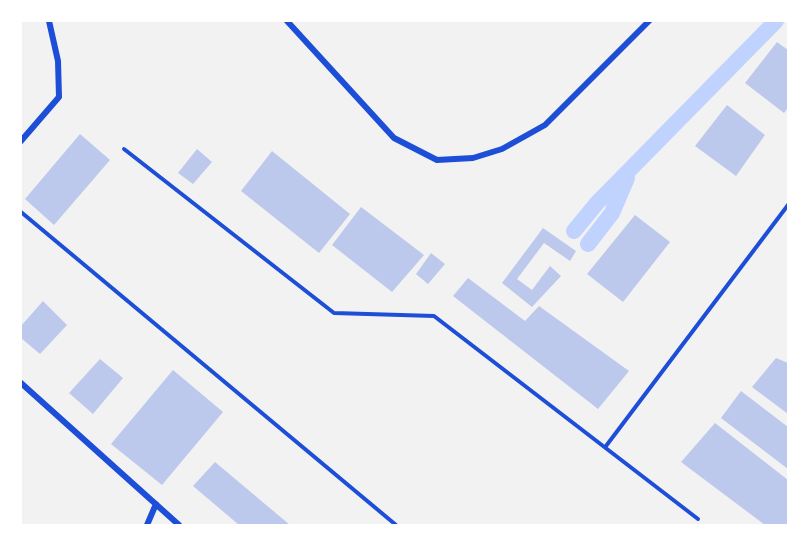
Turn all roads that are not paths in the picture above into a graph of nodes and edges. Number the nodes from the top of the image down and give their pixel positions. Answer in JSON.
{"nodes":[{"id":1,"x":49,"y":21,"type":"edge"},
{"id":2,"x":287,"y":21,"type":"edge"},
{"id":3,"x":649,"y":21,"type":"edge"},
{"id":4,"x":21,"y":141,"type":"edge"},
{"id":5,"x":124,"y":149,"type":"dead end"},
{"id":6,"x":788,"y":206,"type":"edge"},
{"id":7,"x":21,"y":212,"type":"edge"},
{"id":8,"x":21,"y":383,"type":"edge"},
{"id":9,"x":606,"y":446,"type":"junction"},
{"id":10,"x":156,"y":504,"type":"junction"},
{"id":11,"x":698,"y":519,"type":"dead end"},
{"id":12,"x":147,"y":525,"type":"edge"},
{"id":13,"x":179,"y":525,"type":"edge"},
{"id":14,"x":396,"y":525,"type":"edge"}],
"edges":[{"from":1,"to":4,"type":"street"},
{"from":2,"to":3,"type":"street"},
{"from":5,"to":9,"type":"lane"},
{"from":6,"to":9,"type":"lane"},
{"from":7,"to":14,"type":"lane"},
{"from":8,"to":10,"type":"street"},
{"from":9,"to":11,"type":"lane"},
{"from":10,"to":12,"type":"street"},
{"from":10,"to":13,"type":"street"}]}
